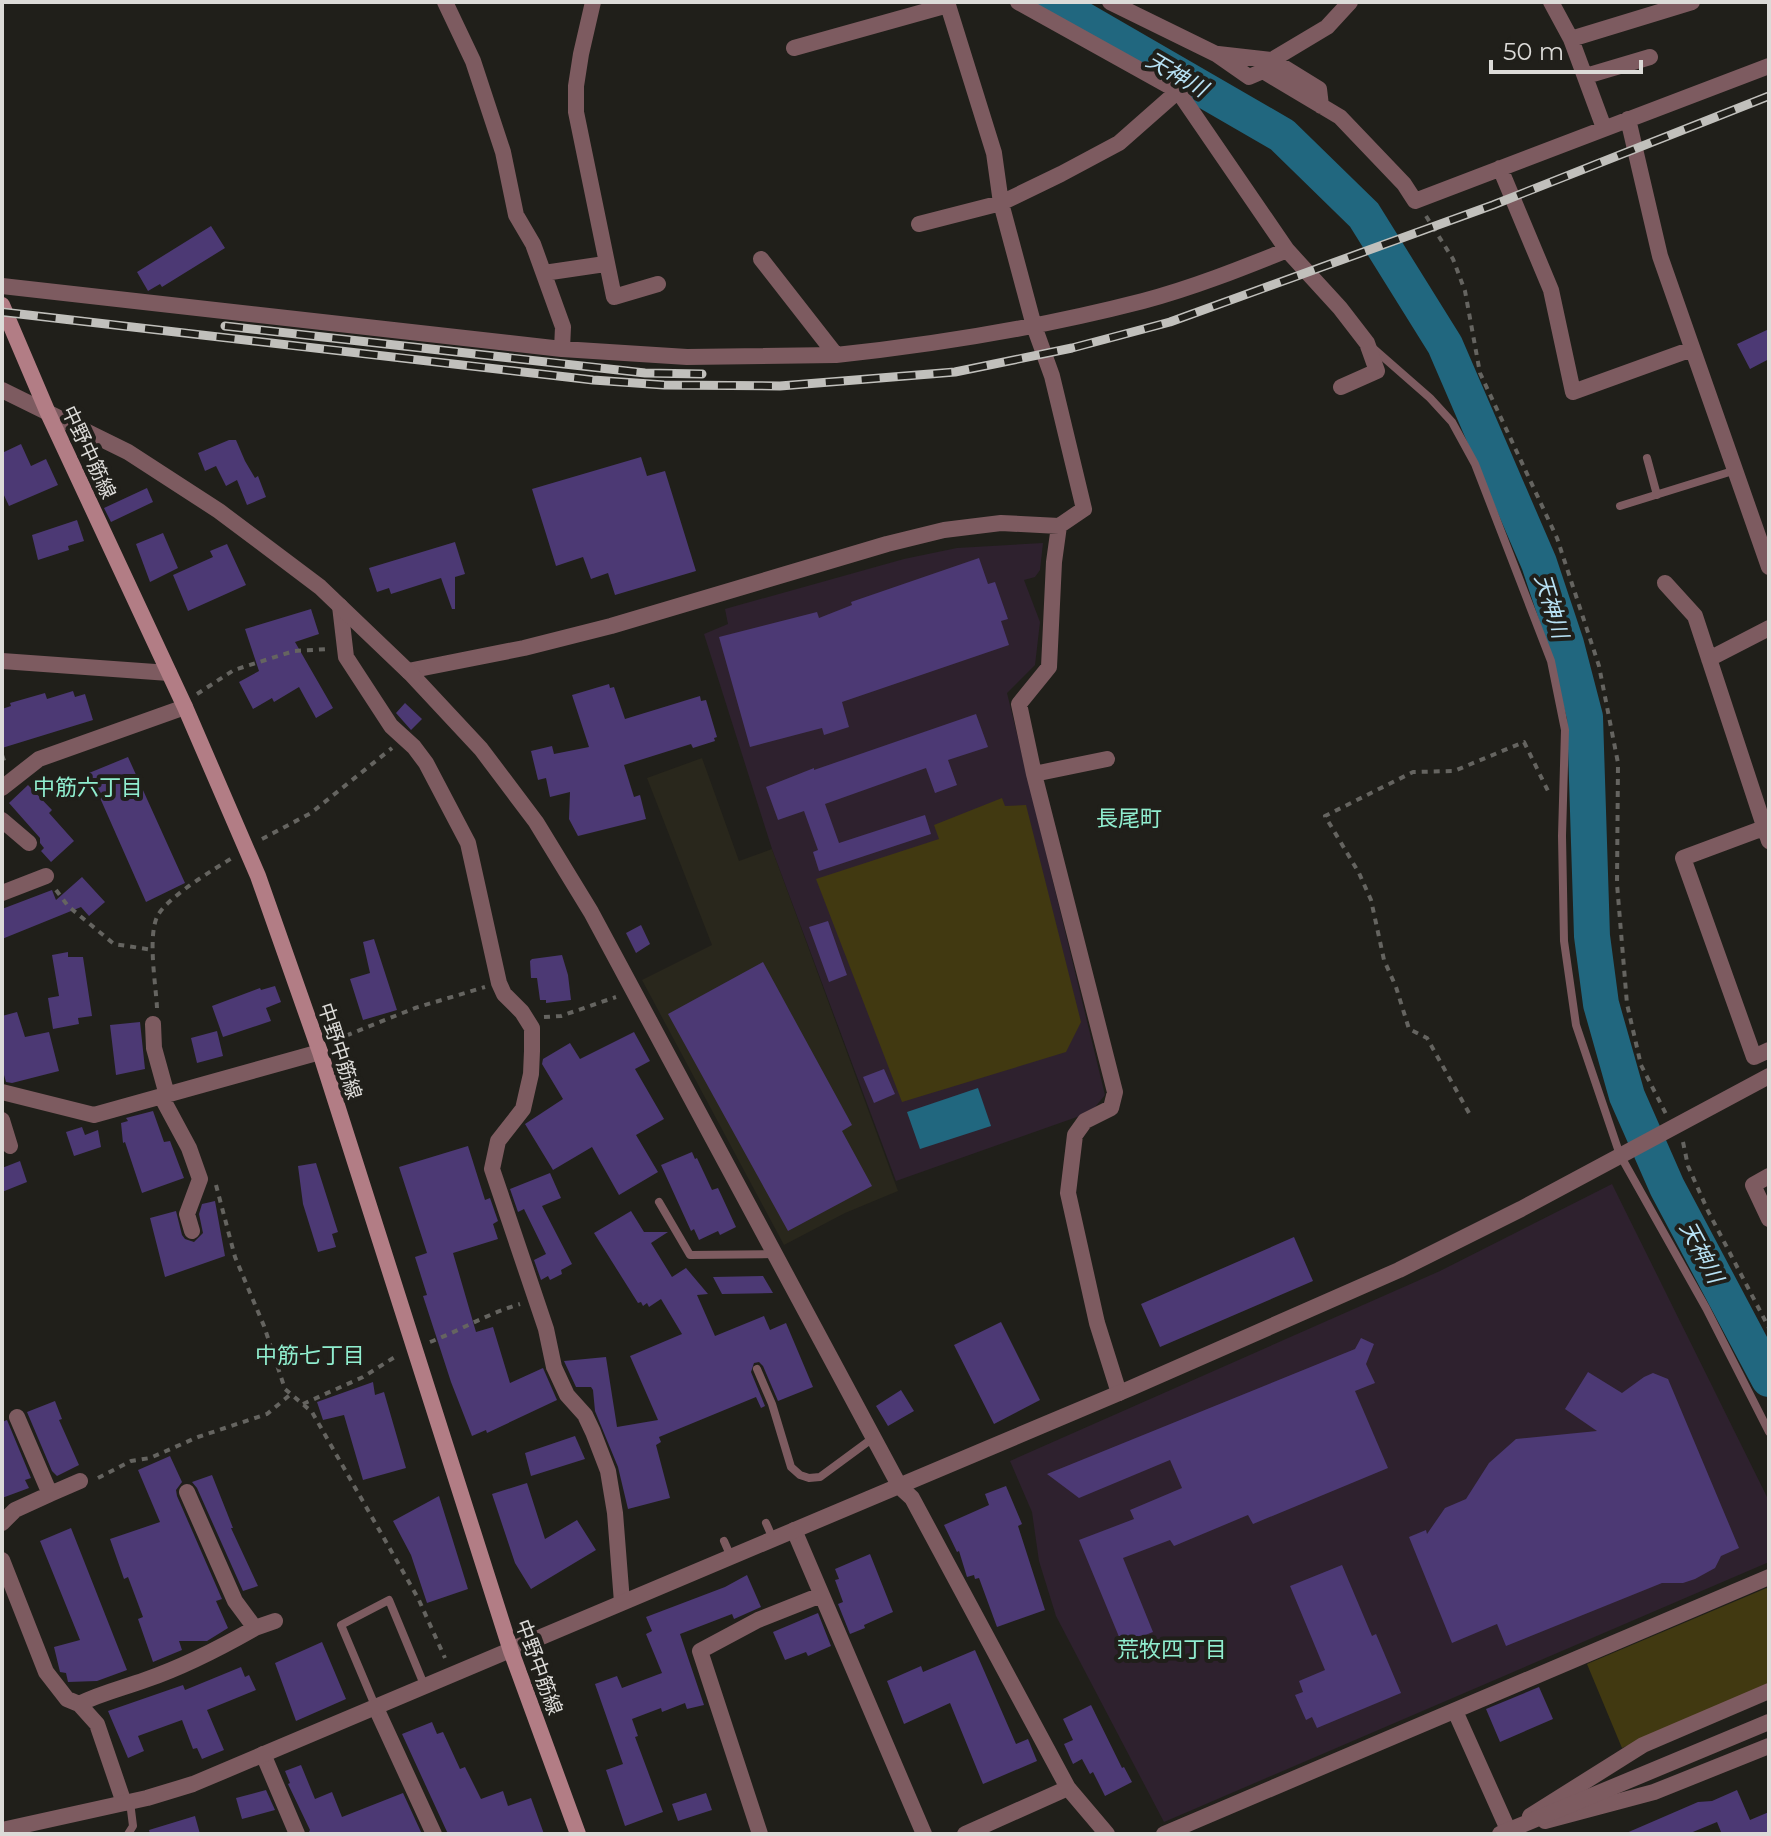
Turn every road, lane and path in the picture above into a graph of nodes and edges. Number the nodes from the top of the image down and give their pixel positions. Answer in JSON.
{"nodes":[{"id":1,"x":445,"y":2,"type":"edge"},
{"id":2,"x":593,"y":2,"type":"edge"},
{"id":3,"x":1018,"y":2,"type":"edge"},
{"id":4,"x":1110,"y":2,"type":"edge"},
{"id":5,"x":1350,"y":2,"type":"edge"},
{"id":6,"x":1551,"y":2,"type":"edge"},
{"id":7,"x":1689,"y":2,"type":"edge"},
{"id":8,"x":947,"y":4,"type":"edge"},
{"id":9,"x":1571,"y":39,"type":"junction"},
{"id":10,"x":794,"y":48,"type":"dead end"},
{"id":11,"x":1216,"y":54,"type":"junction"},
{"id":12,"x":1650,"y":57,"type":"dead end"},
{"id":13,"x":1272,"y":60,"type":"junction"},
{"id":14,"x":1769,"y":66,"type":"edge"},
{"id":15,"x":1586,"y":76,"type":"junction"},
{"id":16,"x":1178,"y":91,"type":"junction"},
{"id":17,"x":1321,"y":106,"type":"junction"},
{"id":18,"x":1628,"y":119,"type":"junction"},
{"id":19,"x":1604,"y":128,"type":"junction"},
{"id":20,"x":1500,"y":168,"type":"junction"},
{"id":21,"x":1415,"y":201,"type":"junction"},
{"id":22,"x":1001,"y":203,"type":"junction"},
{"id":23,"x":919,"y":224,"type":"dead end"},
{"id":24,"x":1287,"y":250,"type":"junction"},
{"id":25,"x":761,"y":259,"type":"dead end"},
{"id":26,"x":605,"y":264,"type":"junction"},
{"id":27,"x":544,"y":273,"type":"junction"},
{"id":28,"x":658,"y":284,"type":"dead end"},
{"id":29,"x":2,"y":286,"type":"edge"},
{"id":30,"x":2,"y":305,"type":"edge"},
{"id":31,"x":1034,"y":326,"type":"junction"},
{"id":32,"x":1367,"y":343,"type":"junction"},
{"id":33,"x":562,"y":349,"type":"junction"},
{"id":34,"x":1692,"y":349,"type":"junction"},
{"id":35,"x":836,"y":355,"type":"junction"},
{"id":36,"x":1341,"y":387,"type":"dead end"},
{"id":37,"x":2,"y":390,"type":"edge"},
{"id":38,"x":48,"y":413,"type":"junction"},
{"id":39,"x":1647,"y":458,"type":"dead end"},
{"id":40,"x":1736,"y":470,"type":"junction"},
{"id":41,"x":1657,"y":495,"type":"junction"},
{"id":42,"x":1620,"y":506,"type":"dead end"},
{"id":43,"x":1059,"y":526,"type":"junction"},
{"id":44,"x":1769,"y":567,"type":"edge"},
{"id":45,"x":1665,"y":583,"type":"dead end"},
{"id":46,"x":340,"y":606,"type":"junction"},
{"id":47,"x":1769,"y":628,"type":"edge"},
{"id":48,"x":344,"y":649,"type":"junction"},
{"id":49,"x":1709,"y":659,"type":"junction"},
{"id":50,"x":2,"y":661,"type":"edge"},
{"id":51,"x":408,"y":671,"type":"junction"},
{"id":52,"x":169,"y":673,"type":"junction"},
{"id":53,"x":190,"y":701,"type":"junction"},
{"id":54,"x":404,"y":737,"type":"junction"},
{"id":55,"x":1107,"y":759,"type":"dead end"},
{"id":56,"x":1034,"y":774,"type":"junction"},
{"id":57,"x":2,"y":788,"type":"edge"},
{"id":58,"x":2,"y":820,"type":"edge"},
{"id":59,"x":1563,"y":820,"type":"junction"},
{"id":60,"x":1767,"y":831,"type":"edge"},
{"id":61,"x":260,"y":840,"type":"dead end"},
{"id":62,"x":29,"y":843,"type":"dead end"},
{"id":63,"x":236,"y":855,"type":"dead end"},
{"id":64,"x":46,"y":876,"type":"joint"},
{"id":65,"x":2,"y":893,"type":"edge"},
{"id":66,"x":154,"y":950,"type":"junction"},
{"id":67,"x":499,"y":983,"type":"junction"},
{"id":68,"x":634,"y":990,"type":"junction"},
{"id":69,"x":522,"y":1012,"type":"junction"},
{"id":70,"x":153,"y":1024,"type":"joint"},
{"id":71,"x":333,"y":1041,"type":"dead end"},
{"id":72,"x":1769,"y":1050,"type":"edge"},
{"id":73,"x":320,"y":1052,"type":"junction"},
{"id":74,"x":1769,"y":1076,"type":"edge"},
{"id":75,"x":2,"y":1092,"type":"edge"},
{"id":76,"x":164,"y":1095,"type":"junction"},
{"id":77,"x":1469,"y":1113,"type":"dead end"},
{"id":78,"x":2,"y":1120,"type":"edge"},
{"id":79,"x":1673,"y":1125,"type":"junction"},
{"id":80,"x":10,"y":1146,"type":"dead end"},
{"id":81,"x":1617,"y":1156,"type":"junction"},
{"id":82,"x":1769,"y":1176,"type":"edge"},
{"id":83,"x":215,"y":1182,"type":"dead end"},
{"id":84,"x":659,"y":1202,"type":"dead end"},
{"id":85,"x":1769,"y":1219,"type":"edge"},
{"id":86,"x":192,"y":1231,"type":"dead end"},
{"id":87,"x":775,"y":1254,"type":"junction"},
{"id":88,"x":534,"y":1300,"type":"junction"},
{"id":89,"x":1769,"y":1328,"type":"edge"},
{"id":90,"x":430,"y":1342,"type":"dead end"},
{"id":91,"x":404,"y":1352,"type":"dead end"},
{"id":92,"x":757,"y":1369,"type":"dead end"},
{"id":93,"x":1119,"y":1393,"type":"junction"},
{"id":94,"x":291,"y":1394,"type":"junction"},
{"id":95,"x":303,"y":1404,"type":"junction"},
{"id":96,"x":17,"y":1417,"type":"dead end"},
{"id":97,"x":1769,"y":1432,"type":"edge"},
{"id":98,"x":873,"y":1437,"type":"junction"},
{"id":99,"x":80,"y":1481,"type":"joint"},
{"id":100,"x":900,"y":1487,"type":"junction"},
{"id":101,"x":50,"y":1494,"type":"junction"},
{"id":102,"x":186,"y":1505,"type":"dead end"},
{"id":103,"x":2,"y":1523,"type":"edge"},
{"id":104,"x":766,"y":1523,"type":"dead end"},
{"id":105,"x":794,"y":1530,"type":"junction"},
{"id":106,"x":773,"y":1539,"type":"junction"},
{"id":107,"x":2,"y":1560,"type":"edge"},
{"id":108,"x":1769,"y":1577,"type":"edge"},
{"id":109,"x":821,"y":1595,"type":"junction"},
{"id":110,"x":622,"y":1602,"type":"junction"},
{"id":111,"x":275,"y":1621,"type":"dead end"},
{"id":112,"x":255,"y":1628,"type":"junction"},
{"id":113,"x":511,"y":1651,"type":"junction"},
{"id":114,"x":448,"y":1664,"type":"dead end"},
{"id":115,"x":425,"y":1687,"type":"junction"},
{"id":116,"x":1769,"y":1691,"type":"edge"},
{"id":117,"x":79,"y":1704,"type":"junction"},
{"id":118,"x":376,"y":1708,"type":"junction"},
{"id":119,"x":1455,"y":1711,"type":"junction"},
{"id":120,"x":1769,"y":1722,"type":"edge"},
{"id":121,"x":1769,"y":1746,"type":"edge"},
{"id":122,"x":263,"y":1754,"type":"junction"},
{"id":123,"x":1068,"y":1788,"type":"junction"},
{"id":124,"x":127,"y":1803,"type":"junction"},
{"id":125,"x":994,"y":1828,"type":"edge"},
{"id":126,"x":2,"y":1830,"type":"edge"},
{"id":127,"x":1506,"y":1833,"type":"edge"},
{"id":128,"x":128,"y":1834,"type":"edge"},
{"id":129,"x":297,"y":1834,"type":"edge"},
{"id":130,"x":434,"y":1834,"type":"edge"},
{"id":131,"x":578,"y":1834,"type":"edge"},
{"id":132,"x":760,"y":1834,"type":"edge"},
{"id":133,"x":924,"y":1834,"type":"edge"},
{"id":134,"x":965,"y":1834,"type":"edge"},
{"id":135,"x":1107,"y":1834,"type":"edge"},
{"id":136,"x":1164,"y":1834,"type":"edge"}],
"edges":[{"from":1,"to":27,"type":"street"},
{"from":2,"to":26,"type":"street"},
{"from":3,"to":16,"type":"street"},
{"from":4,"to":11,"type":"street"},
{"from":5,"to":13,"type":"street"},
{"from":6,"to":9,"type":"street"},
{"from":7,"to":9,"type":"street"},
{"from":8,"to":10,"type":"street"},
{"from":8,"to":22,"type":"street"},
{"from":9,"to":15,"type":"street"},
{"from":11,"to":13,"type":"street"},
{"from":11,"to":17,"type":"street"},
{"from":12,"to":15,"type":"street"},
{"from":13,"to":17,"type":"street"},
{"from":14,"to":18,"type":"street"},
{"from":15,"to":19,"type":"street"},
{"from":16,"to":22,"type":"street"},
{"from":16,"to":24,"type":"street"},
{"from":17,"to":21,"type":"street"},
{"from":18,"to":19,"type":"street"},
{"from":18,"to":34,"type":"street"},
{"from":19,"to":20,"type":"street"},
{"from":20,"to":21,"type":"street"},
{"from":20,"to":34,"type":"street"},
{"from":21,"to":79,"type":"path"},
{"from":22,"to":23,"type":"street"},
{"from":22,"to":31,"type":"street"},
{"from":24,"to":31,"type":"street"},
{"from":24,"to":32,"type":"street"},
{"from":25,"to":35,"type":"street"},
{"from":26,"to":27,"type":"street"},
{"from":26,"to":28,"type":"street"},
{"from":27,"to":33,"type":"street"},
{"from":29,"to":33,"type":"street"},
{"from":30,"to":38,"type":"main road","name":"中野中筋線"},
{"from":31,"to":35,"type":"street"},
{"from":31,"to":43,"type":"street"},
{"from":32,"to":36,"type":"street"},
{"from":32,"to":59,"type":"lane"},
{"from":33,"to":35,"type":"street"},
{"from":34,"to":40,"type":"street"},
{"from":37,"to":38,"type":"street"},
{"from":38,"to":46,"type":"street"},
{"from":38,"to":52,"type":"main road","name":"中野中筋線"},
{"from":39,"to":41,"type":"lane"},
{"from":40,"to":41,"type":"lane"},
{"from":40,"to":44,"type":"street"},
{"from":41,"to":42,"type":"lane"},
{"from":43,"to":51,"type":"street"},
{"from":43,"to":56,"type":"street"},
{"from":45,"to":49,"type":"street"},
{"from":46,"to":48,"type":"street"},
{"from":46,"to":51,"type":"street"},
{"from":47,"to":49,"type":"street"},
{"from":48,"to":53,"type":"path"},
{"from":48,"to":54,"type":"street"},
{"from":49,"to":60,"type":"street"},
{"from":50,"to":52,"type":"street"},
{"from":51,"to":68,"type":"street"},
{"from":52,"to":53,"type":"main road","name":"中野中筋線"},
{"from":53,"to":57,"type":"street"},
{"from":53,"to":73,"type":"main road","name":"中野中筋線"},
{"from":54,"to":61,"type":"path"},
{"from":54,"to":67,"type":"street"},
{"from":55,"to":56,"type":"street"},
{"from":56,"to":93,"type":"street"},
{"from":58,"to":62,"type":"street"},
{"from":59,"to":77,"type":"path"},
{"from":59,"to":81,"type":"lane"},
{"from":60,"to":72,"type":"street"},
{"from":63,"to":66,"type":"path"},
{"from":64,"to":65,"type":"street"},
{"from":64,"to":66,"type":"path"},
{"from":66,"to":70,"type":"path"},
{"from":67,"to":69,"type":"street"},
{"from":67,"to":71,"type":"path"},
{"from":68,"to":69,"type":"path"},
{"from":68,"to":87,"type":"street"},
{"from":69,"to":88,"type":"street"},
{"from":70,"to":76,"type":"street"},
{"from":73,"to":76,"type":"street"},
{"from":73,"to":113,"type":"main road","name":"中野中筋線"},
{"from":74,"to":79,"type":"street"},
{"from":75,"to":76,"type":"street"},
{"from":76,"to":86,"type":"street"},
{"from":78,"to":80,"type":"street"},
{"from":79,"to":81,"type":"street"},
{"from":79,"to":89,"type":"path"},
{"from":81,"to":93,"type":"street"},
{"from":81,"to":97,"type":"lane"},
{"from":82,"to":85,"type":"street"},
{"from":83,"to":94,"type":"path"},
{"from":84,"to":87,"type":"lane"},
{"from":87,"to":98,"type":"street"},
{"from":88,"to":90,"type":"path"},
{"from":88,"to":110,"type":"street"},
{"from":91,"to":95,"type":"path"},
{"from":92,"to":98,"type":"lane"},
{"from":93,"to":100,"type":"street"},
{"from":94,"to":95,"type":"path"},
{"from":94,"to":99,"type":"path"},
{"from":95,"to":114,"type":"path"},
{"from":96,"to":101,"type":"street"},
{"from":98,"to":100,"type":"street"},
{"from":99,"to":101,"type":"street"},
{"from":100,"to":105,"type":"street"},
{"from":100,"to":123,"type":"street"},
{"from":101,"to":103,"type":"street"},
{"from":102,"to":112,"type":"street"},
{"from":104,"to":106,"type":"lane"},
{"from":105,"to":106,"type":"street"},
{"from":105,"to":109,"type":"street"},
{"from":106,"to":110,"type":"street"},
{"from":107,"to":117,"type":"street"},
{"from":108,"to":119,"type":"street"},
{"from":109,"to":132,"type":"street"},
{"from":109,"to":133,"type":"street"},
{"from":110,"to":113,"type":"street"},
{"from":111,"to":112,"type":"street"},
{"from":112,"to":117,"type":"street"},
{"from":113,"to":115,"type":"street"},
{"from":113,"to":131,"type":"main road","name":"中野中筋線"},
{"from":115,"to":118,"type":"street"},
{"from":115,"to":118,"type":"lane"},
{"from":116,"to":127,"type":"street"},
{"from":117,"to":124,"type":"street"},
{"from":118,"to":122,"type":"street"},
{"from":118,"to":130,"type":"street"},
{"from":119,"to":127,"type":"street"},
{"from":119,"to":136,"type":"street"},
{"from":120,"to":127,"type":"street"},
{"from":121,"to":127,"type":"street"},
{"from":122,"to":124,"type":"street"},
{"from":122,"to":129,"type":"street"},
{"from":123,"to":125,"type":"street"},
{"from":123,"to":135,"type":"street"},
{"from":124,"to":126,"type":"street"},
{"from":124,"to":128,"type":"lane"},
{"from":125,"to":134,"type":"street"}]}
